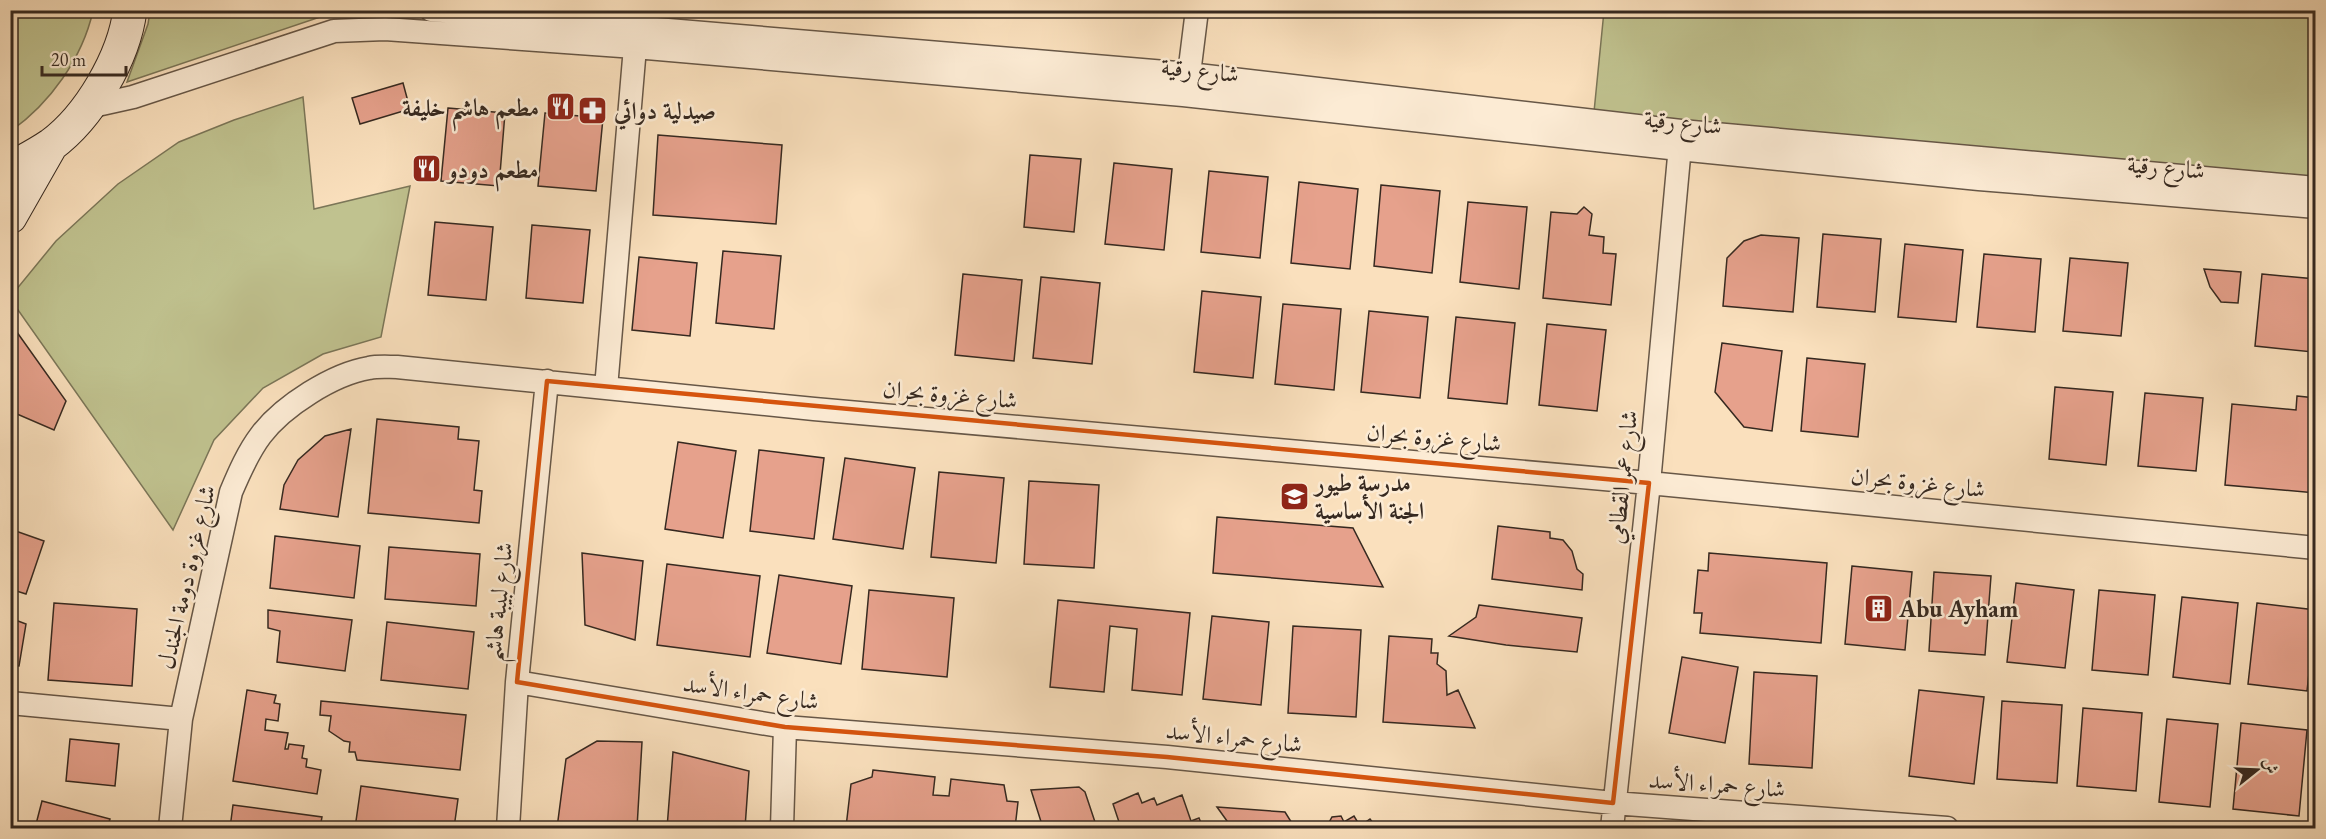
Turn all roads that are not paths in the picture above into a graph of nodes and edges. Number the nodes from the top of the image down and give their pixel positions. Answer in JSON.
{"nodes":[{"id":1,"x":130,"y":10,"type":"edge"},
{"id":2,"x":430,"y":10,"type":"edge"},
{"id":3,"x":1197,"y":10,"type":"edge"},
{"id":4,"x":637,"y":28,"type":"edge"},
{"id":5,"x":1189,"y":74,"type":"junction"},
{"id":6,"x":88,"y":107,"type":"junction"},
{"id":7,"x":1680,"y":140,"type":"junction"},
{"id":8,"x":51,"y":144,"type":"junction"},
{"id":9,"x":10,"y":169,"type":"edge"},
{"id":10,"x":2316,"y":189,"type":"edge"},
{"id":11,"x":2316,"y":207,"type":"edge"},
{"id":12,"x":10,"y":217,"type":"edge"},
{"id":13,"x":547,"y":381,"type":"junction"},
{"id":14,"x":606,"y":388,"type":"junction"},
{"id":15,"x":1649,"y":483,"type":"junction"},
{"id":16,"x":2316,"y":548,"type":"edge"},
{"id":17,"x":518,"y":682,"type":"junction"},
{"id":18,"x":10,"y":703,"type":"edge"},
{"id":19,"x":182,"y":718,"type":"junction"},
{"id":20,"x":785,"y":727,"type":"junction"},
{"id":21,"x":1613,"y":803,"type":"junction"},
{"id":22,"x":170,"y":828,"type":"edge"},
{"id":23,"x":508,"y":828,"type":"edge"},
{"id":24,"x":782,"y":828,"type":"edge"},
{"id":25,"x":1612,"y":828,"type":"edge"},
{"id":26,"x":1947,"y":828,"type":"edge"}],
"edges":[{"from":1,"to":6,"type":"main road"},
{"from":2,"to":4,"type":"street","name":"شارع رقية"},
{"from":3,"to":5,"type":"street"},
{"from":4,"to":5,"type":"street","name":"شارع رقية"},
{"from":4,"to":6,"type":"street","name":"شارع رقية"},
{"from":4,"to":7,"type":"street","name":"شارع رقية"},
{"from":4,"to":14,"type":"street"},
{"from":5,"to":7,"type":"street","name":"شارع رقية"},
{"from":6,"to":8,"type":"main road"},
{"from":7,"to":10,"type":"street","name":"شارع رقية"},
{"from":7,"to":11,"type":"street","name":"شارع رقية"},
{"from":7,"to":15,"type":"street","name":"شارع عمر القطامي"},
{"from":8,"to":9,"type":"main road"},
{"from":8,"to":12,"type":"main road"},
{"from":13,"to":14,"type":"street","name":"شارع غزوة بحران"},
{"from":13,"to":17,"type":"street","name":"شارع لبيبة هاشم"},
{"from":13,"to":19,"type":"street","name":"شارع غزوة دومة الجندل"},
{"from":14,"to":15,"type":"street","name":"شارع غزوة بحران"},
{"from":15,"to":16,"type":"street","name":"شارع غزوة بحران"},
{"from":15,"to":21,"type":"street","name":"شارع عمر القطامي"},
{"from":17,"to":20,"type":"street","name":"شارع حمراء الأسد"},
{"from":17,"to":23,"type":"street","name":"شارع لبيبة هاشم"},
{"from":18,"to":19,"type":"street"},
{"from":19,"to":22,"type":"street","name":"شارع غزوة دومة الجندل"},
{"from":20,"to":21,"type":"street","name":"شارع حمراء الأسد"},
{"from":20,"to":24,"type":"street"},
{"from":21,"to":25,"type":"street","name":"شارع عمر القطامي"},
{"from":21,"to":26,"type":"street","name":"شارع حمراء الأسد"}]}
